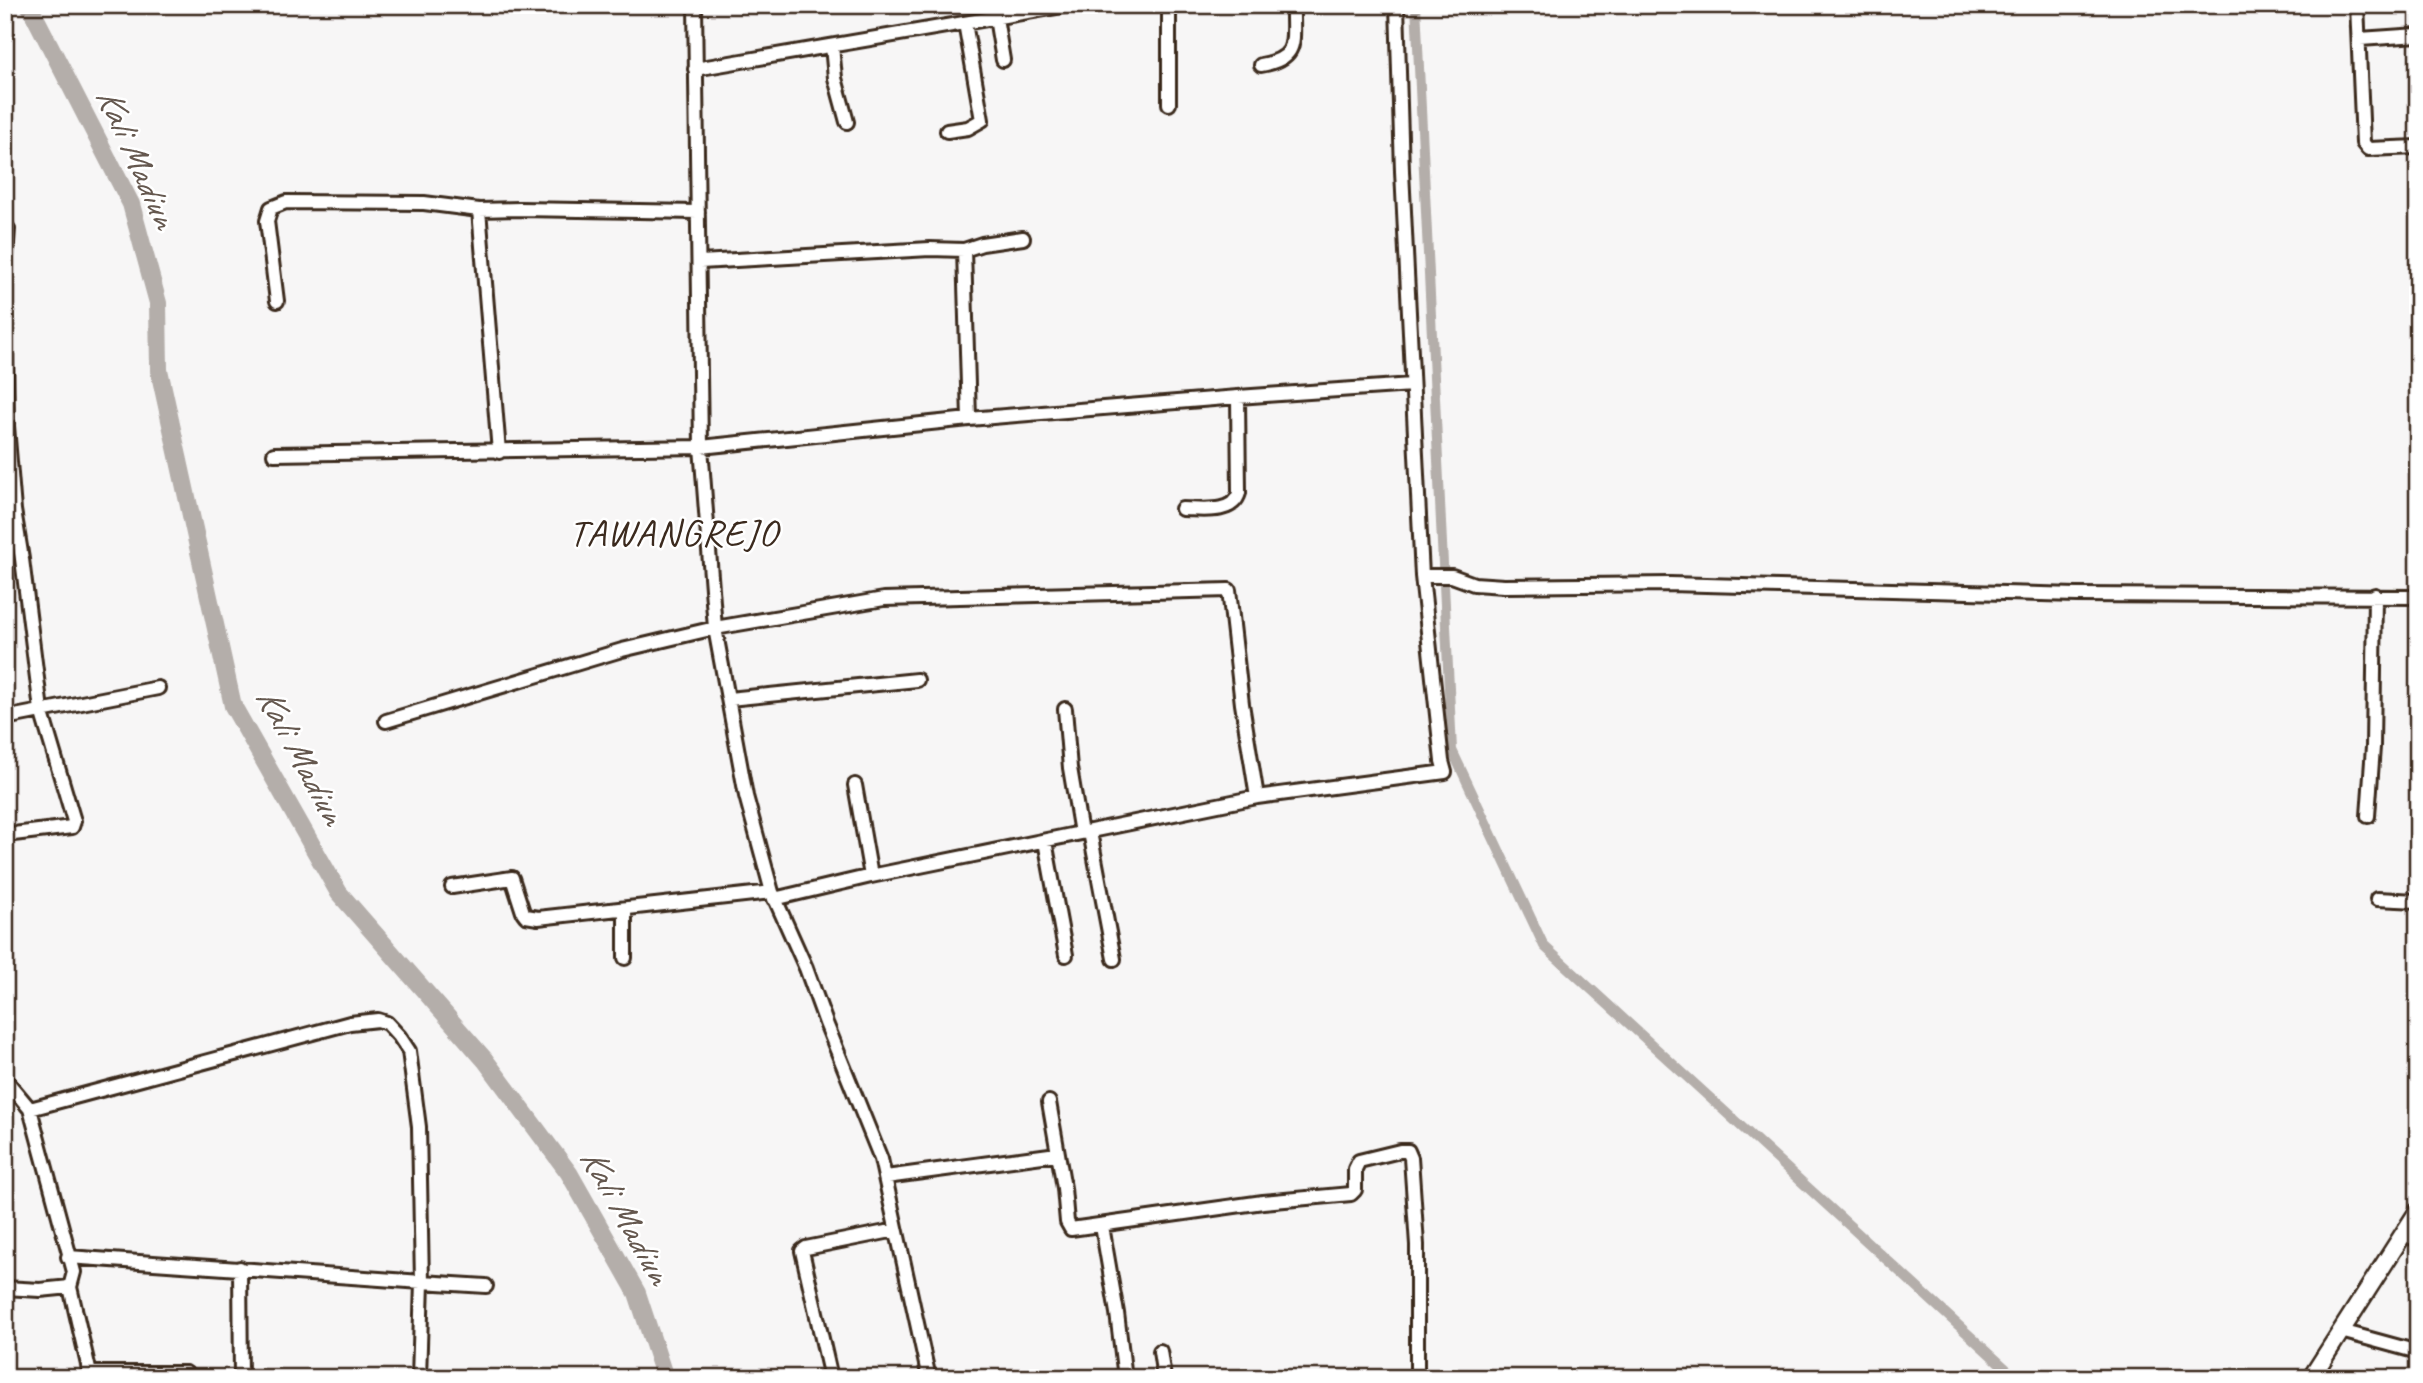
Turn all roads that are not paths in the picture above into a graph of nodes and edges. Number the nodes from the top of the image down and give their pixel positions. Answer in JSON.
{"nodes":[{"id":1,"x":695,"y":5,"type":"edge"},
{"id":2,"x":1069,"y":5,"type":"edge"},
{"id":3,"x":1169,"y":5,"type":"edge"},
{"id":4,"x":1293,"y":5,"type":"edge"},
{"id":5,"x":1397,"y":5,"type":"edge"},
{"id":6,"x":2357,"y":5,"type":"edge"},
{"id":7,"x":996,"y":18,"type":"junction"},
{"id":8,"x":965,"y":23,"type":"junction"},
{"id":9,"x":2418,"y":35,"type":"edge"},
{"id":10,"x":2360,"y":39,"type":"junction"},
{"id":11,"x":832,"y":46,"type":"junction"},
{"id":12,"x":1003,"y":60,"type":"dead end"},
{"id":13,"x":1261,"y":65,"type":"dead end"},
{"id":14,"x":695,"y":69,"type":"junction"},
{"id":15,"x":1169,"y":104,"type":"dead end"},
{"id":16,"x":847,"y":122,"type":"dead end"},
{"id":17,"x":947,"y":131,"type":"dead end"},
{"id":18,"x":2418,"y":147,"type":"edge"},
{"id":19,"x":479,"y":211,"type":"junction"},
{"id":20,"x":698,"y":212,"type":"junction"},
{"id":21,"x":8,"y":229,"type":"dead end"},
{"id":22,"x":1023,"y":238,"type":"dead end"},
{"id":23,"x":964,"y":250,"type":"junction"},
{"id":24,"x":700,"y":262,"type":"junction"},
{"id":25,"x":5,"y":271,"type":"edge"},
{"id":26,"x":276,"y":301,"type":"dead end"},
{"id":27,"x":5,"y":317,"type":"edge"},
{"id":28,"x":1412,"y":386,"type":"junction"},
{"id":29,"x":1237,"y":397,"type":"junction"},
{"id":30,"x":969,"y":419,"type":"junction"},
{"id":31,"x":6,"y":426,"type":"edge"},
{"id":32,"x":701,"y":447,"type":"junction"},
{"id":33,"x":499,"y":452,"type":"junction"},
{"id":34,"x":274,"y":454,"type":"dead end"},
{"id":35,"x":1182,"y":509,"type":"dead end"},
{"id":36,"x":9,"y":510,"type":"edge"},
{"id":37,"x":1425,"y":576,"type":"junction"},
{"id":38,"x":2375,"y":595,"type":"junction"},
{"id":39,"x":2418,"y":597,"type":"edge"},
{"id":40,"x":715,"y":628,"type":"junction"},
{"id":41,"x":917,"y":680,"type":"dead end"},
{"id":42,"x":158,"y":688,"type":"dead end"},
{"id":43,"x":729,"y":699,"type":"junction"},
{"id":44,"x":1065,"y":709,"type":"dead end"},
{"id":45,"x":41,"y":710,"type":"junction"},
{"id":46,"x":5,"y":718,"type":"edge"},
{"id":47,"x":386,"y":721,"type":"dead end"},
{"id":48,"x":855,"y":785,"type":"dead end"},
{"id":49,"x":1257,"y":797,"type":"junction"},
{"id":50,"x":2368,"y":816,"type":"dead end"},
{"id":51,"x":1085,"y":833,"type":"junction"},
{"id":52,"x":5,"y":835,"type":"edge"},
{"id":53,"x":1045,"y":841,"type":"junction"},
{"id":54,"x":871,"y":876,"type":"junction"},
{"id":55,"x":452,"y":887,"type":"dead end"},
{"id":56,"x":773,"y":896,"type":"junction"},
{"id":57,"x":2377,"y":899,"type":"dead end"},
{"id":58,"x":2418,"y":901,"type":"edge"},
{"id":59,"x":625,"y":909,"type":"junction"},
{"id":60,"x":1066,"y":955,"type":"dead end"},
{"id":61,"x":625,"y":958,"type":"dead end"},
{"id":62,"x":1114,"y":959,"type":"dead end"},
{"id":63,"x":5,"y":1079,"type":"edge"},
{"id":64,"x":1049,"y":1102,"type":"dead end"},
{"id":65,"x":30,"y":1109,"type":"junction"},
{"id":66,"x":1057,"y":1154,"type":"junction"},
{"id":67,"x":886,"y":1177,"type":"junction"},
{"id":68,"x":2418,"y":1211,"type":"edge"},
{"id":69,"x":1102,"y":1226,"type":"junction"},
{"id":70,"x":896,"y":1230,"type":"junction"},
{"id":71,"x":2411,"y":1237,"type":"edge"},
{"id":72,"x":68,"y":1257,"type":"junction"},
{"id":73,"x":240,"y":1268,"type":"junction"},
{"id":74,"x":422,"y":1282,"type":"junction"},
{"id":75,"x":486,"y":1286,"type":"dead end"},
{"id":76,"x":70,"y":1287,"type":"junction"},
{"id":77,"x":5,"y":1288,"type":"edge"},
{"id":78,"x":2341,"y":1331,"type":"junction"},
{"id":79,"x":1160,"y":1351,"type":"dead end"},
{"id":80,"x":2418,"y":1352,"type":"edge"},
{"id":81,"x":186,"y":1373,"type":"dead end"},
{"id":82,"x":91,"y":1375,"type":"edge"},
{"id":83,"x":152,"y":1375,"type":"edge"},
{"id":84,"x":419,"y":1377,"type":"edge"},
{"id":85,"x":241,"y":1378,"type":"edge"},
{"id":86,"x":466,"y":1378,"type":"edge"},
{"id":87,"x":831,"y":1378,"type":"edge"},
{"id":88,"x":929,"y":1378,"type":"edge"},
{"id":89,"x":1125,"y":1378,"type":"edge"},
{"id":90,"x":1164,"y":1378,"type":"edge"},
{"id":91,"x":1417,"y":1378,"type":"edge"},
{"id":92,"x":2311,"y":1378,"type":"edge"}],
"edges":[{"from":1,"to":14,"type":"street"},
{"from":2,"to":7,"type":"street"},
{"from":3,"to":15,"type":"street"},
{"from":4,"to":13,"type":"street"},
{"from":5,"to":28,"type":"street"},
{"from":6,"to":10,"type":"street"},
{"from":7,"to":8,"type":"street"},
{"from":7,"to":12,"type":"street"},
{"from":8,"to":11,"type":"street"},
{"from":8,"to":17,"type":"street"},
{"from":9,"to":10,"type":"street"},
{"from":10,"to":18,"type":"street"},
{"from":11,"to":14,"type":"street"},
{"from":11,"to":16,"type":"street"},
{"from":14,"to":20,"type":"street"},
{"from":19,"to":20,"type":"street"},
{"from":19,"to":26,"type":"street"},
{"from":19,"to":33,"type":"street"},
{"from":20,"to":24,"type":"street"},
{"from":21,"to":25,"type":"street"},
{"from":22,"to":23,"type":"street"},
{"from":23,"to":24,"type":"street"},
{"from":23,"to":30,"type":"street"},
{"from":24,"to":32,"type":"street"},
{"from":27,"to":31,"type":"street"},
{"from":28,"to":29,"type":"street"},
{"from":28,"to":37,"type":"street"},
{"from":29,"to":30,"type":"street"},
{"from":29,"to":35,"type":"street"},
{"from":30,"to":32,"type":"street"},
{"from":31,"to":36,"type":"street"},
{"from":32,"to":33,"type":"street"},
{"from":32,"to":40,"type":"street"},
{"from":33,"to":34,"type":"street"},
{"from":36,"to":45,"type":"street"},
{"from":37,"to":38,"type":"street"},
{"from":37,"to":49,"type":"street"},
{"from":38,"to":39,"type":"street"},
{"from":38,"to":50,"type":"street"},
{"from":40,"to":43,"type":"street"},
{"from":40,"to":47,"type":"street"},
{"from":40,"to":49,"type":"street"},
{"from":41,"to":43,"type":"street"},
{"from":42,"to":45,"type":"street"},
{"from":43,"to":56,"type":"street"},
{"from":44,"to":51,"type":"street"},
{"from":45,"to":46,"type":"street"},
{"from":45,"to":52,"type":"street"},
{"from":48,"to":54,"type":"street"},
{"from":49,"to":51,"type":"street"},
{"from":51,"to":53,"type":"street"},
{"from":51,"to":62,"type":"street"},
{"from":53,"to":54,"type":"street"},
{"from":53,"to":60,"type":"street"},
{"from":54,"to":56,"type":"street"},
{"from":55,"to":59,"type":"street"},
{"from":56,"to":59,"type":"street"},
{"from":56,"to":67,"type":"street"},
{"from":57,"to":58,"type":"street"},
{"from":59,"to":61,"type":"street"},
{"from":63,"to":65,"type":"street"},
{"from":64,"to":66,"type":"street"},
{"from":65,"to":72,"type":"street"},
{"from":65,"to":74,"type":"street"},
{"from":66,"to":67,"type":"street"},
{"from":66,"to":69,"type":"street"},
{"from":67,"to":70,"type":"street"},
{"from":68,"to":71,"type":"main road"},
{"from":69,"to":89,"type":"street"},
{"from":69,"to":91,"type":"street"},
{"from":70,"to":87,"type":"street"},
{"from":70,"to":88,"type":"street"},
{"from":71,"to":78,"type":"main road"},
{"from":72,"to":73,"type":"street"},
{"from":72,"to":76,"type":"street"},
{"from":73,"to":74,"type":"street"},
{"from":73,"to":85,"type":"street"},
{"from":74,"to":75,"type":"street"},
{"from":74,"to":84,"type":"street"},
{"from":76,"to":77,"type":"street"},
{"from":76,"to":82,"type":"street"},
{"from":78,"to":80,"type":"street"},
{"from":78,"to":92,"type":"main road"},
{"from":79,"to":90,"type":"street"},
{"from":81,"to":83,"type":"street"},
{"from":82,"to":83,"type":"street"},
{"from":84,"to":86,"type":"street"}]}
